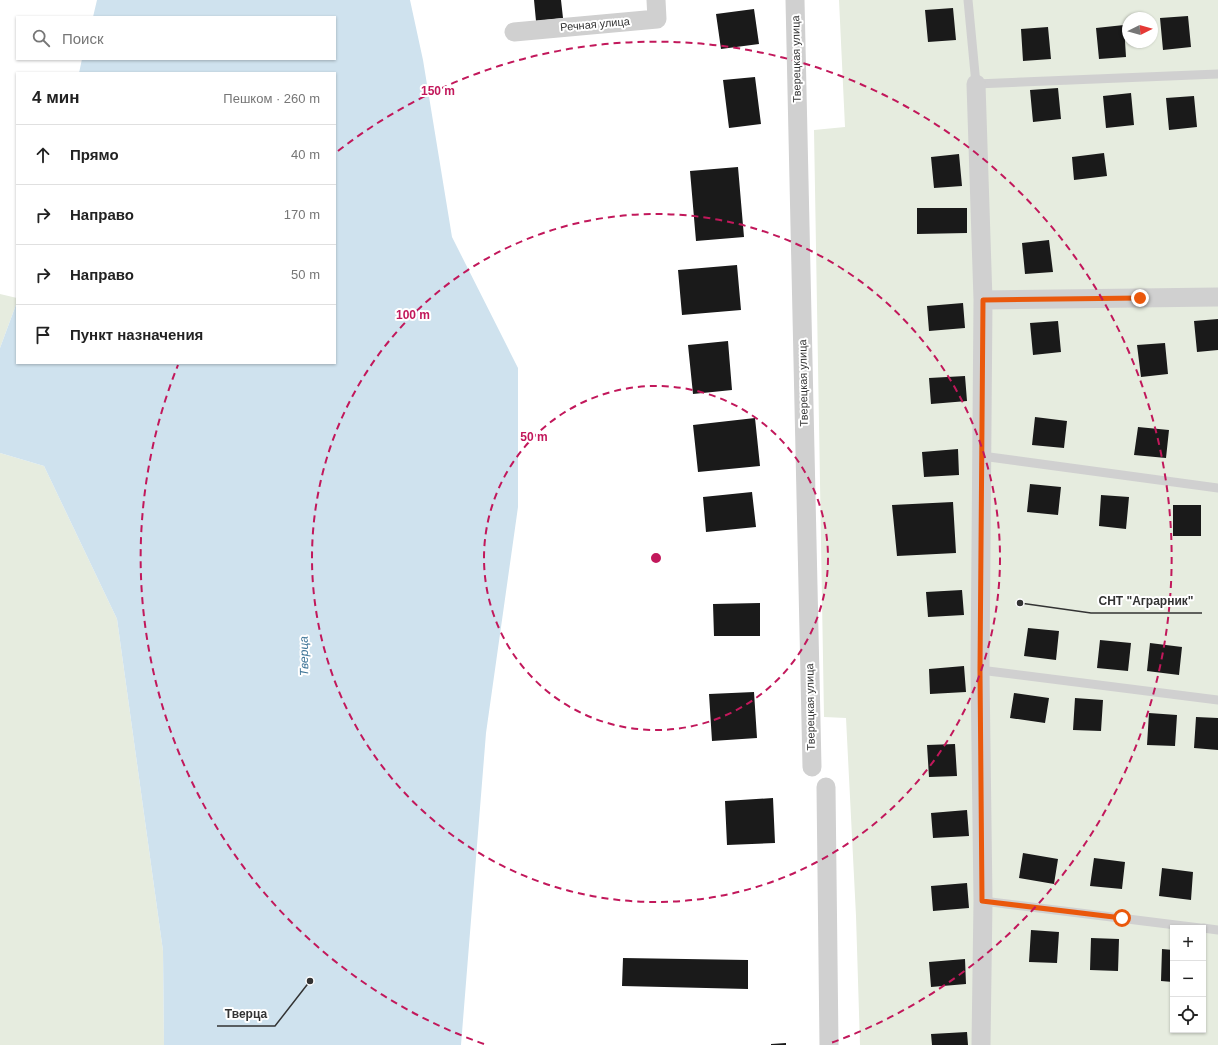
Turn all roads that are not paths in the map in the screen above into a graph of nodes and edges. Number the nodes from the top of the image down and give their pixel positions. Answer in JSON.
{"nodes":[{"id":1,"x":656,"y":0,"type":"edge"},
{"id":2,"x":795,"y":0,"type":"edge"},
{"id":3,"x":968,"y":0,"type":"edge"},
{"id":4,"x":514,"y":32,"type":"dead end"},
{"id":5,"x":1218,"y":74,"type":"edge"},
{"id":6,"x":976,"y":84,"type":"junction"},
{"id":7,"x":1218,"y":297,"type":"edge"},
{"id":8,"x":983,"y":300,"type":"junction"},
{"id":9,"x":982,"y":456,"type":"junction"},
{"id":10,"x":1218,"y":488,"type":"edge"},
{"id":11,"x":980,"y":670,"type":"junction"},
{"id":12,"x":1218,"y":700,"type":"edge"},
{"id":13,"x":812,"y":767,"type":"dead end"},
{"id":14,"x":826,"y":787,"type":"dead end"},
{"id":15,"x":982,"y":901,"type":"junction"},
{"id":16,"x":1176,"y":925,"type":"edge"},
{"id":17,"x":1206,"y":928,"type":"edge"},
{"id":18,"x":1218,"y":930,"type":"edge"},
{"id":19,"x":829,"y":1045,"type":"edge"},
{"id":20,"x":981,"y":1045,"type":"edge"}],
"edges":[{"from":1,"to":4,"type":"street","name":"Речная улица"},
{"from":2,"to":13,"type":"street","name":"Тверецкая улица"},
{"from":3,"to":6,"type":"lane"},
{"from":5,"to":6,"type":"lane"},
{"from":6,"to":8,"type":"street"},
{"from":7,"to":8,"type":"street"},
{"from":8,"to":9,"type":"street"},
{"from":9,"to":10,"type":"lane"},
{"from":9,"to":11,"type":"street"},
{"from":11,"to":12,"type":"lane"},
{"from":11,"to":15,"type":"street"},
{"from":14,"to":19,"type":"street"},
{"from":15,"to":16,"type":"lane"},
{"from":15,"to":20,"type":"street"},
{"from":17,"to":18,"type":"lane"}]}
